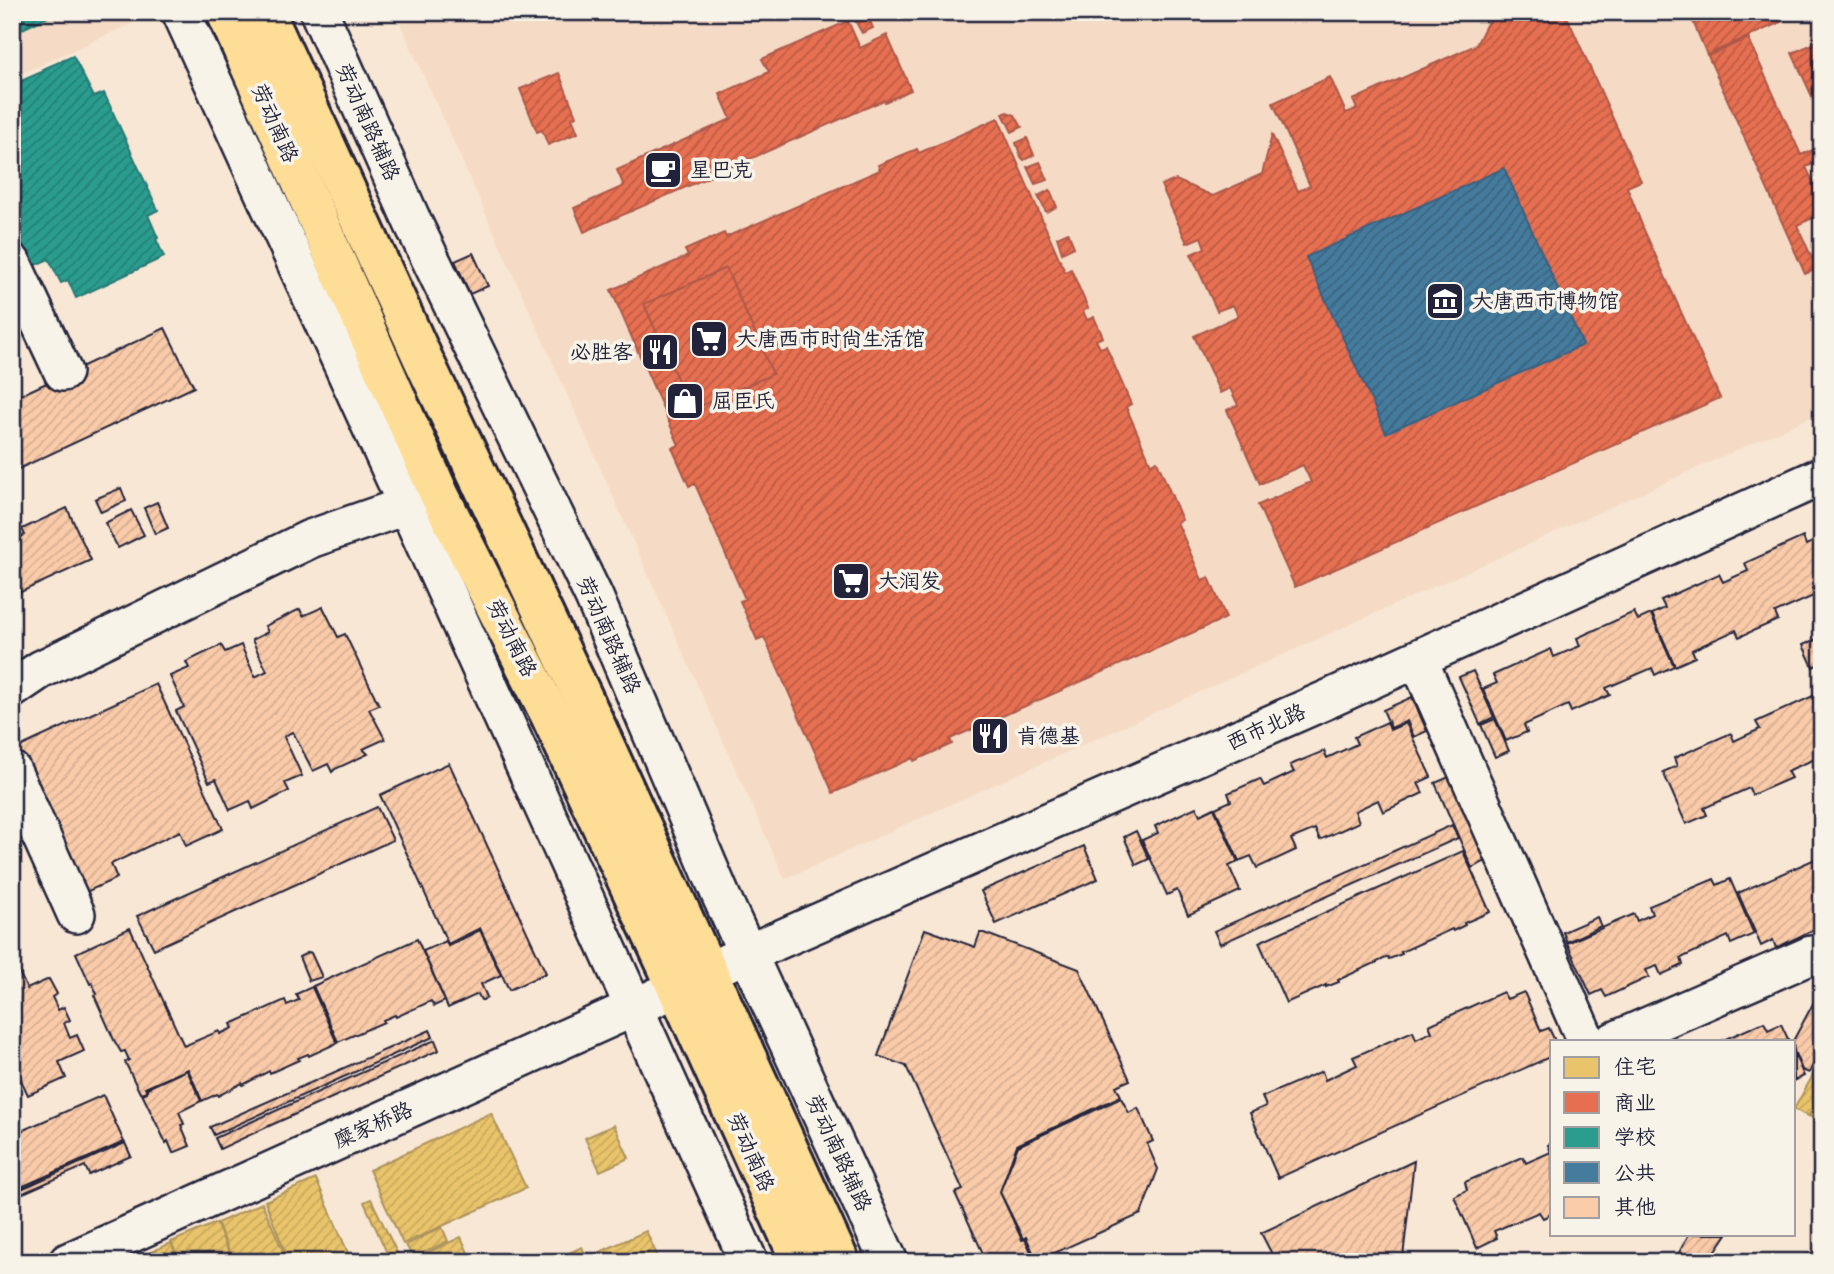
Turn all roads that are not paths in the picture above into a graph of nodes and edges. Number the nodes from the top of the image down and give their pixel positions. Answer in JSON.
{"nodes":[{"id":1,"x":181,"y":12,"type":"edge"},
{"id":2,"x":226,"y":12,"type":"edge"},
{"id":3,"x":265,"y":12,"type":"edge"},
{"id":4,"x":318,"y":12,"type":"edge"},
{"id":5,"x":12,"y":263,"type":"edge"},
{"id":6,"x":63,"y":372,"type":"dead end"},
{"id":7,"x":1822,"y":476,"type":"edge"},
{"id":8,"x":423,"y":500,"type":"junction"},
{"id":9,"x":1418,"y":659,"type":"junction"},
{"id":10,"x":12,"y":689,"type":"edge"},
{"id":11,"x":12,"y":771,"type":"edge"},
{"id":12,"x":76,"y":914,"type":"dead end"},
{"id":13,"x":747,"y":954,"type":"junction"},
{"id":14,"x":1811,"y":955,"type":"dead end"},
{"id":15,"x":692,"y":980,"type":"junction"},
{"id":16,"x":634,"y":1007,"type":"junction"},
{"id":17,"x":1587,"y":1040,"type":"edge"},
{"id":18,"x":1616,"y":1040,"type":"edge"},
{"id":19,"x":68,"y":1262,"type":"edge"},
{"id":20,"x":749,"y":1262,"type":"edge"},
{"id":21,"x":801,"y":1262,"type":"edge"},
{"id":22,"x":840,"y":1262,"type":"edge"},
{"id":23,"x":889,"y":1262,"type":"edge"}],
"edges":[{"from":1,"to":8,"type":"street"},
{"from":2,"to":8,"type":"main road","name":"劳动南路"},
{"from":3,"to":15,"type":"main road","name":"劳动南路"},
{"from":4,"to":13,"type":"street","name":"劳动南路辅路"},
{"from":5,"to":6,"type":"street"},
{"from":7,"to":9,"type":"street","name":"西市北路"},
{"from":8,"to":10,"type":"street"},
{"from":8,"to":15,"type":"main road","name":"劳动南路"},
{"from":8,"to":16,"type":"street"},
{"from":9,"to":13,"type":"street","name":"西市北路"},
{"from":9,"to":17,"type":"street"},
{"from":11,"to":12,"type":"street"},
{"from":13,"to":15,"type":"street","name":"西市北路"},
{"from":13,"to":23,"type":"street","name":"劳动南路辅路"},
{"from":14,"to":18,"type":"street"},
{"from":15,"to":16,"type":"street","name":"糜家桥路"},
{"from":15,"to":21,"type":"main road","name":"劳动南路"},
{"from":15,"to":22,"type":"main road","name":"劳动南路"},
{"from":16,"to":19,"type":"street","name":"糜家桥路"},
{"from":16,"to":20,"type":"street"}]}
